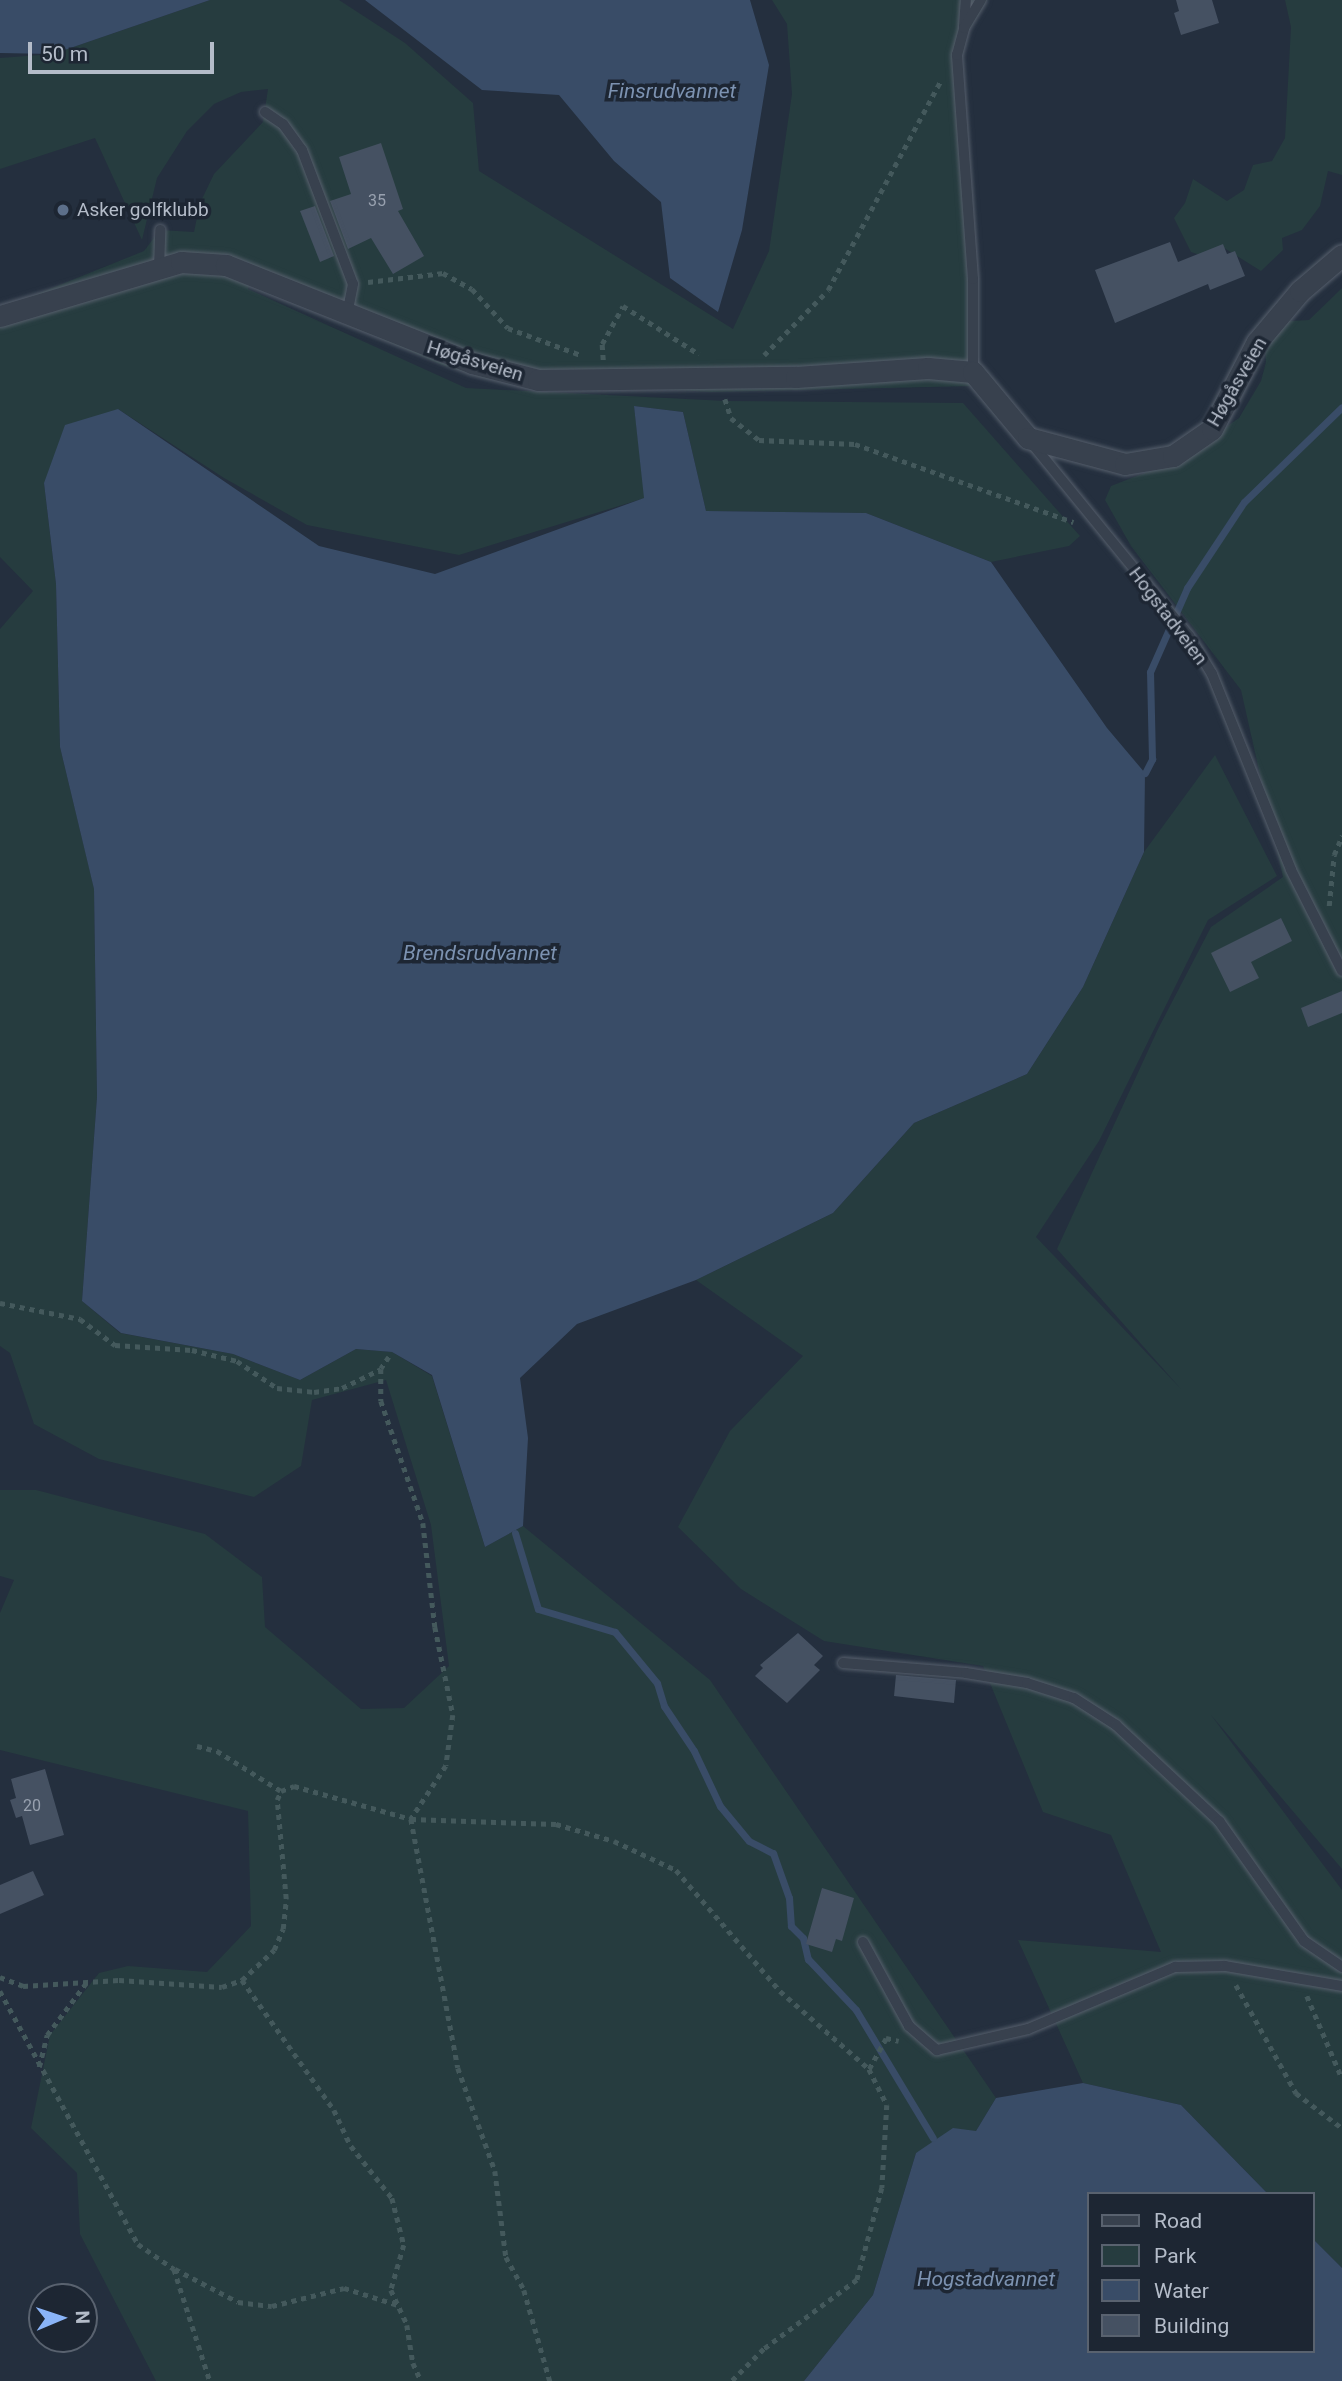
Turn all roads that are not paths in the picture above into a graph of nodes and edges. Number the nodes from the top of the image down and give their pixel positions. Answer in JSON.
{"nodes":[{"id":1,"x":966,"y":0,"type":"edge"},
{"id":2,"x":981,"y":0,"type":"edge"},
{"id":3,"x":964,"y":28,"type":"junction"},
{"id":4,"x":265,"y":112,"type":"dead end"},
{"id":5,"x":160,"y":230,"type":"dead end"},
{"id":6,"x":1342,"y":255,"type":"edge"},
{"id":7,"x":159,"y":268,"type":"junction"},
{"id":8,"x":0,"y":316,"type":"edge"},
{"id":9,"x":347,"y":316,"type":"junction"},
{"id":10,"x":973,"y":372,"type":"junction"},
{"id":11,"x":1028,"y":438,"type":"junction"},
{"id":12,"x":1342,"y":971,"type":"edge"},
{"id":13,"x":843,"y":1663,"type":"dead end"},
{"id":14,"x":863,"y":1942,"type":"dead end"},
{"id":15,"x":1342,"y":1967,"type":"edge"},
{"id":16,"x":1342,"y":1986,"type":"edge"}],
"edges":[{"from":1,"to":3,"type":"lane"},
{"from":2,"to":3,"type":"lane"},
{"from":3,"to":10,"type":"lane"},
{"from":4,"to":9,"type":"lane"},
{"from":5,"to":7,"type":"lane"},
{"from":6,"to":11,"type":"street","name":"Høgåsveien"},
{"from":7,"to":8,"type":"street","name":"Høgåsveien"},
{"from":7,"to":9,"type":"street","name":"Høgåsveien"},
{"from":9,"to":10,"type":"street","name":"Høgåsveien"},
{"from":10,"to":11,"type":"street","name":"Hogstadveien"},
{"from":11,"to":12,"type":"lane","name":"Hogstadveien"},
{"from":13,"to":15,"type":"lane"},
{"from":14,"to":16,"type":"lane"}]}
